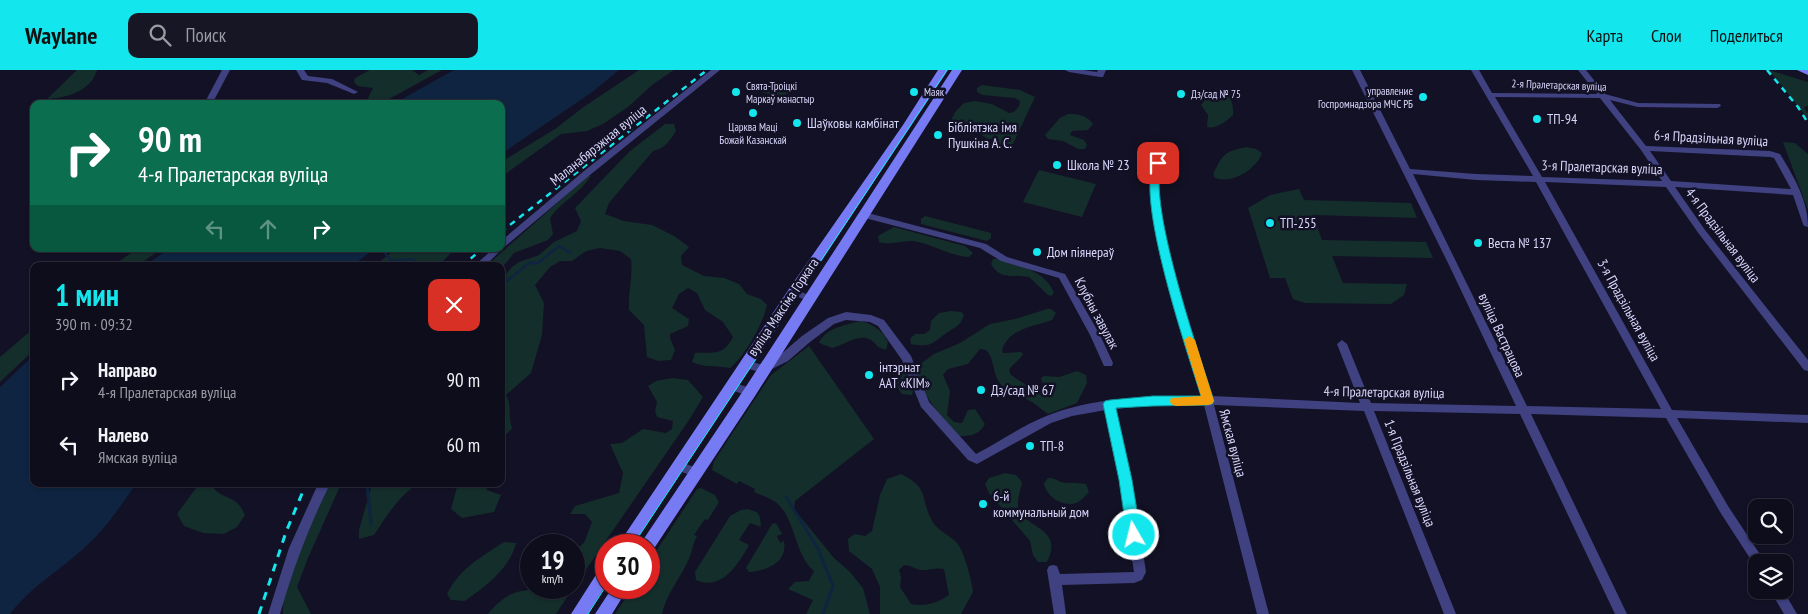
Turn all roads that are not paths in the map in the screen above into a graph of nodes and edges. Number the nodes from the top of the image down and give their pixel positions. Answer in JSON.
{"nodes":[{"id":1,"x":226,"y":70,"type":"edge"},
{"id":2,"x":300,"y":70,"type":"edge"},
{"id":3,"x":716,"y":70,"type":"edge"},
{"id":4,"x":943,"y":70,"type":"edge"},
{"id":5,"x":957,"y":70,"type":"edge"},
{"id":6,"x":1069,"y":70,"type":"edge"},
{"id":7,"x":1356,"y":70,"type":"edge"},
{"id":8,"x":1475,"y":70,"type":"edge"},
{"id":9,"x":1582,"y":70,"type":"edge"},
{"id":10,"x":1802,"y":70,"type":"edge"},
{"id":11,"x":1808,"y":72,"type":"edge"},
{"id":12,"x":1101,"y":73,"type":"edge"},
{"id":13,"x":354,"y":92,"type":"dead end"},
{"id":14,"x":1490,"y":95,"type":"junction"},
{"id":15,"x":1603,"y":96,"type":"junction"},
{"id":16,"x":210,"y":100,"type":"edge"},
{"id":17,"x":1717,"y":106,"type":"dead end"},
{"id":18,"x":908,"y":125,"type":"junction"},
{"id":19,"x":921,"y":128,"type":"junction"},
{"id":20,"x":1644,"y":148,"type":"junction"},
{"id":21,"x":1158,"y":163,"type":"dead end"},
{"id":22,"x":1406,"y":171,"type":"junction"},
{"id":23,"x":1540,"y":179,"type":"junction"},
{"id":24,"x":1668,"y":184,"type":"junction"},
{"id":25,"x":1797,"y":192,"type":"junction"},
{"id":26,"x":864,"y":215,"type":"junction"},
{"id":27,"x":1806,"y":224,"type":"dead end"},
{"id":28,"x":505,"y":243,"type":"edge"},
{"id":29,"x":495,"y":252,"type":"edge"},
{"id":30,"x":484,"y":262,"type":"edge"},
{"id":31,"x":793,"y":292,"type":"junction"},
{"id":32,"x":809,"y":298,"type":"junction"},
{"id":33,"x":1342,"y":344,"type":"dead end"},
{"id":34,"x":1108,"y":363,"type":"dead end"},
{"id":35,"x":746,"y":364,"type":"junction"},
{"id":36,"x":1808,"y":367,"type":"edge"},
{"id":37,"x":764,"y":369,"type":"junction"},
{"id":38,"x":731,"y":386,"type":"junction"},
{"id":39,"x":750,"y":392,"type":"junction"},
{"id":40,"x":1208,"y":401,"type":"junction"},
{"id":41,"x":1110,"y":404,"type":"junction"},
{"id":42,"x":1366,"y":407,"type":"junction"},
{"id":43,"x":1522,"y":409,"type":"junction"},
{"id":44,"x":1668,"y":412,"type":"junction"},
{"id":45,"x":1808,"y":419,"type":"edge"},
{"id":46,"x":677,"y":466,"type":"junction"},
{"id":47,"x":696,"y":472,"type":"junction"},
{"id":48,"x":322,"y":487,"type":"edge"},
{"id":49,"x":631,"y":534,"type":"edge"},
{"id":50,"x":655,"y":534,"type":"edge"},
{"id":51,"x":1754,"y":554,"type":"edge"},
{"id":52,"x":595,"y":589,"type":"edge"},
{"id":53,"x":612,"y":599,"type":"edge"},
{"id":54,"x":1782,"y":599,"type":"edge"},
{"id":55,"x":274,"y":614,"type":"edge"},
{"id":56,"x":579,"y":614,"type":"edge"},
{"id":57,"x":602,"y":614,"type":"edge"},
{"id":58,"x":1060,"y":614,"type":"edge"},
{"id":59,"x":1263,"y":614,"type":"edge"},
{"id":60,"x":1450,"y":614,"type":"edge"},
{"id":61,"x":1621,"y":614,"type":"edge"},
{"id":62,"x":1791,"y":614,"type":"edge"}],
"edges":[{"from":1,"to":16,"type":"street"},
{"from":2,"to":13,"type":"street"},
{"from":3,"to":28,"type":"street","name":"Маланабярэжная вуліца"},
{"from":4,"to":18,"type":"main road","name":"вуліца Максіма Горкага"},
{"from":5,"to":19,"type":"main road","name":"вуліца Максіма Горкага"},
{"from":6,"to":12,"type":"street"},
{"from":7,"to":22,"type":"street","name":"вуліца Вастрацова"},
{"from":8,"to":14,"type":"street","name":"3-я Прадзільная вуліца"},
{"from":9,"to":15,"type":"street","name":"4-я Прадзільная вуліца"},
{"from":10,"to":11,"type":"main road"},
{"from":14,"to":15,"type":"street","name":"2-я Пралетарская вуліца"},
{"from":14,"to":23,"type":"street","name":"3-я Прадзільная вуліца"},
{"from":15,"to":17,"type":"street","name":"2-я Пралетарская вуліца"},
{"from":15,"to":20,"type":"street","name":"4-я Прадзільная вуліца"},
{"from":18,"to":19,"type":"street"},
{"from":18,"to":31,"type":"main road","name":"вуліца Максіма Горкага"},
{"from":19,"to":26,"type":"main road","name":"вуліца Максіма Горкага"},
{"from":20,"to":24,"type":"street","name":"4-я Прадзільная вуліца"},
{"from":20,"to":25,"type":"street","name":"6-я Прадзільная вуліца"},
{"from":21,"to":40,"type":"street","name":"Ямская вуліца"},
{"from":22,"to":23,"type":"street","name":"3-я Пралетарская вуліца"},
{"from":22,"to":43,"type":"street","name":"вуліца Вастрацова"},
{"from":23,"to":24,"type":"street","name":"3-я Пралетарская вуліца"},
{"from":23,"to":44,"type":"street","name":"3-я Прадзільная вуліца"},
{"from":24,"to":25,"type":"street","name":"3-я Пралетарская вуліца"},
{"from":24,"to":36,"type":"street","name":"4-я Прадзільная вуліца"},
{"from":25,"to":27,"type":"street"},
{"from":26,"to":32,"type":"main road","name":"вуліца Максіма Горкага"},
{"from":26,"to":34,"type":"street","name":"Клубны завулак"},
{"from":29,"to":30,"type":"street"},
{"from":31,"to":32,"type":"street"},
{"from":31,"to":35,"type":"main road","name":"вуліца Максіма Горкага"},
{"from":32,"to":37,"type":"main road","name":"вуліца Максіма Горкага"},
{"from":33,"to":42,"type":"street","name":"1-я Прадзільная вуліца"},
{"from":35,"to":37,"type":"street"},
{"from":35,"to":38,"type":"main road","name":"вуліца Максіма Горкага"},
{"from":37,"to":39,"type":"main road","name":"вуліца Максіма Горкага"},
{"from":37,"to":41,"type":"street","name":"4-я Пралетарская вуліца"},
{"from":38,"to":39,"type":"street"},
{"from":38,"to":46,"type":"main road","name":"вуліца Максіма Горкага"},
{"from":39,"to":47,"type":"main road","name":"вуліца Максіма Горкага"},
{"from":40,"to":41,"type":"street","name":"4-я Пралетарская вуліца"},
{"from":40,"to":42,"type":"street","name":"4-я Пралетарская вуліца"},
{"from":40,"to":59,"type":"street","name":"Ямская вуліца"},
{"from":41,"to":58,"type":"street"},
{"from":42,"to":43,"type":"street","name":"4-я Пралетарская вуліца"},
{"from":42,"to":60,"type":"street","name":"1-я Прадзільная вуліца"},
{"from":43,"to":44,"type":"street","name":"4-я Пралетарская вуліца"},
{"from":43,"to":61,"type":"street","name":"вуліца Вастрацова"},
{"from":44,"to":45,"type":"street","name":"4-я Пралетарская вуліца"},
{"from":44,"to":51,"type":"street","name":"3-я Прадзільная вуліца"},
{"from":46,"to":47,"type":"street"},
{"from":46,"to":49,"type":"main road","name":"вуліца Максіма Горкага"},
{"from":47,"to":50,"type":"main road","name":"вуліца Максіма Горкага"},
{"from":48,"to":55,"type":"street"},
{"from":52,"to":56,"type":"main road"},
{"from":53,"to":57,"type":"main road"},
{"from":54,"to":62,"type":"street"}]}
